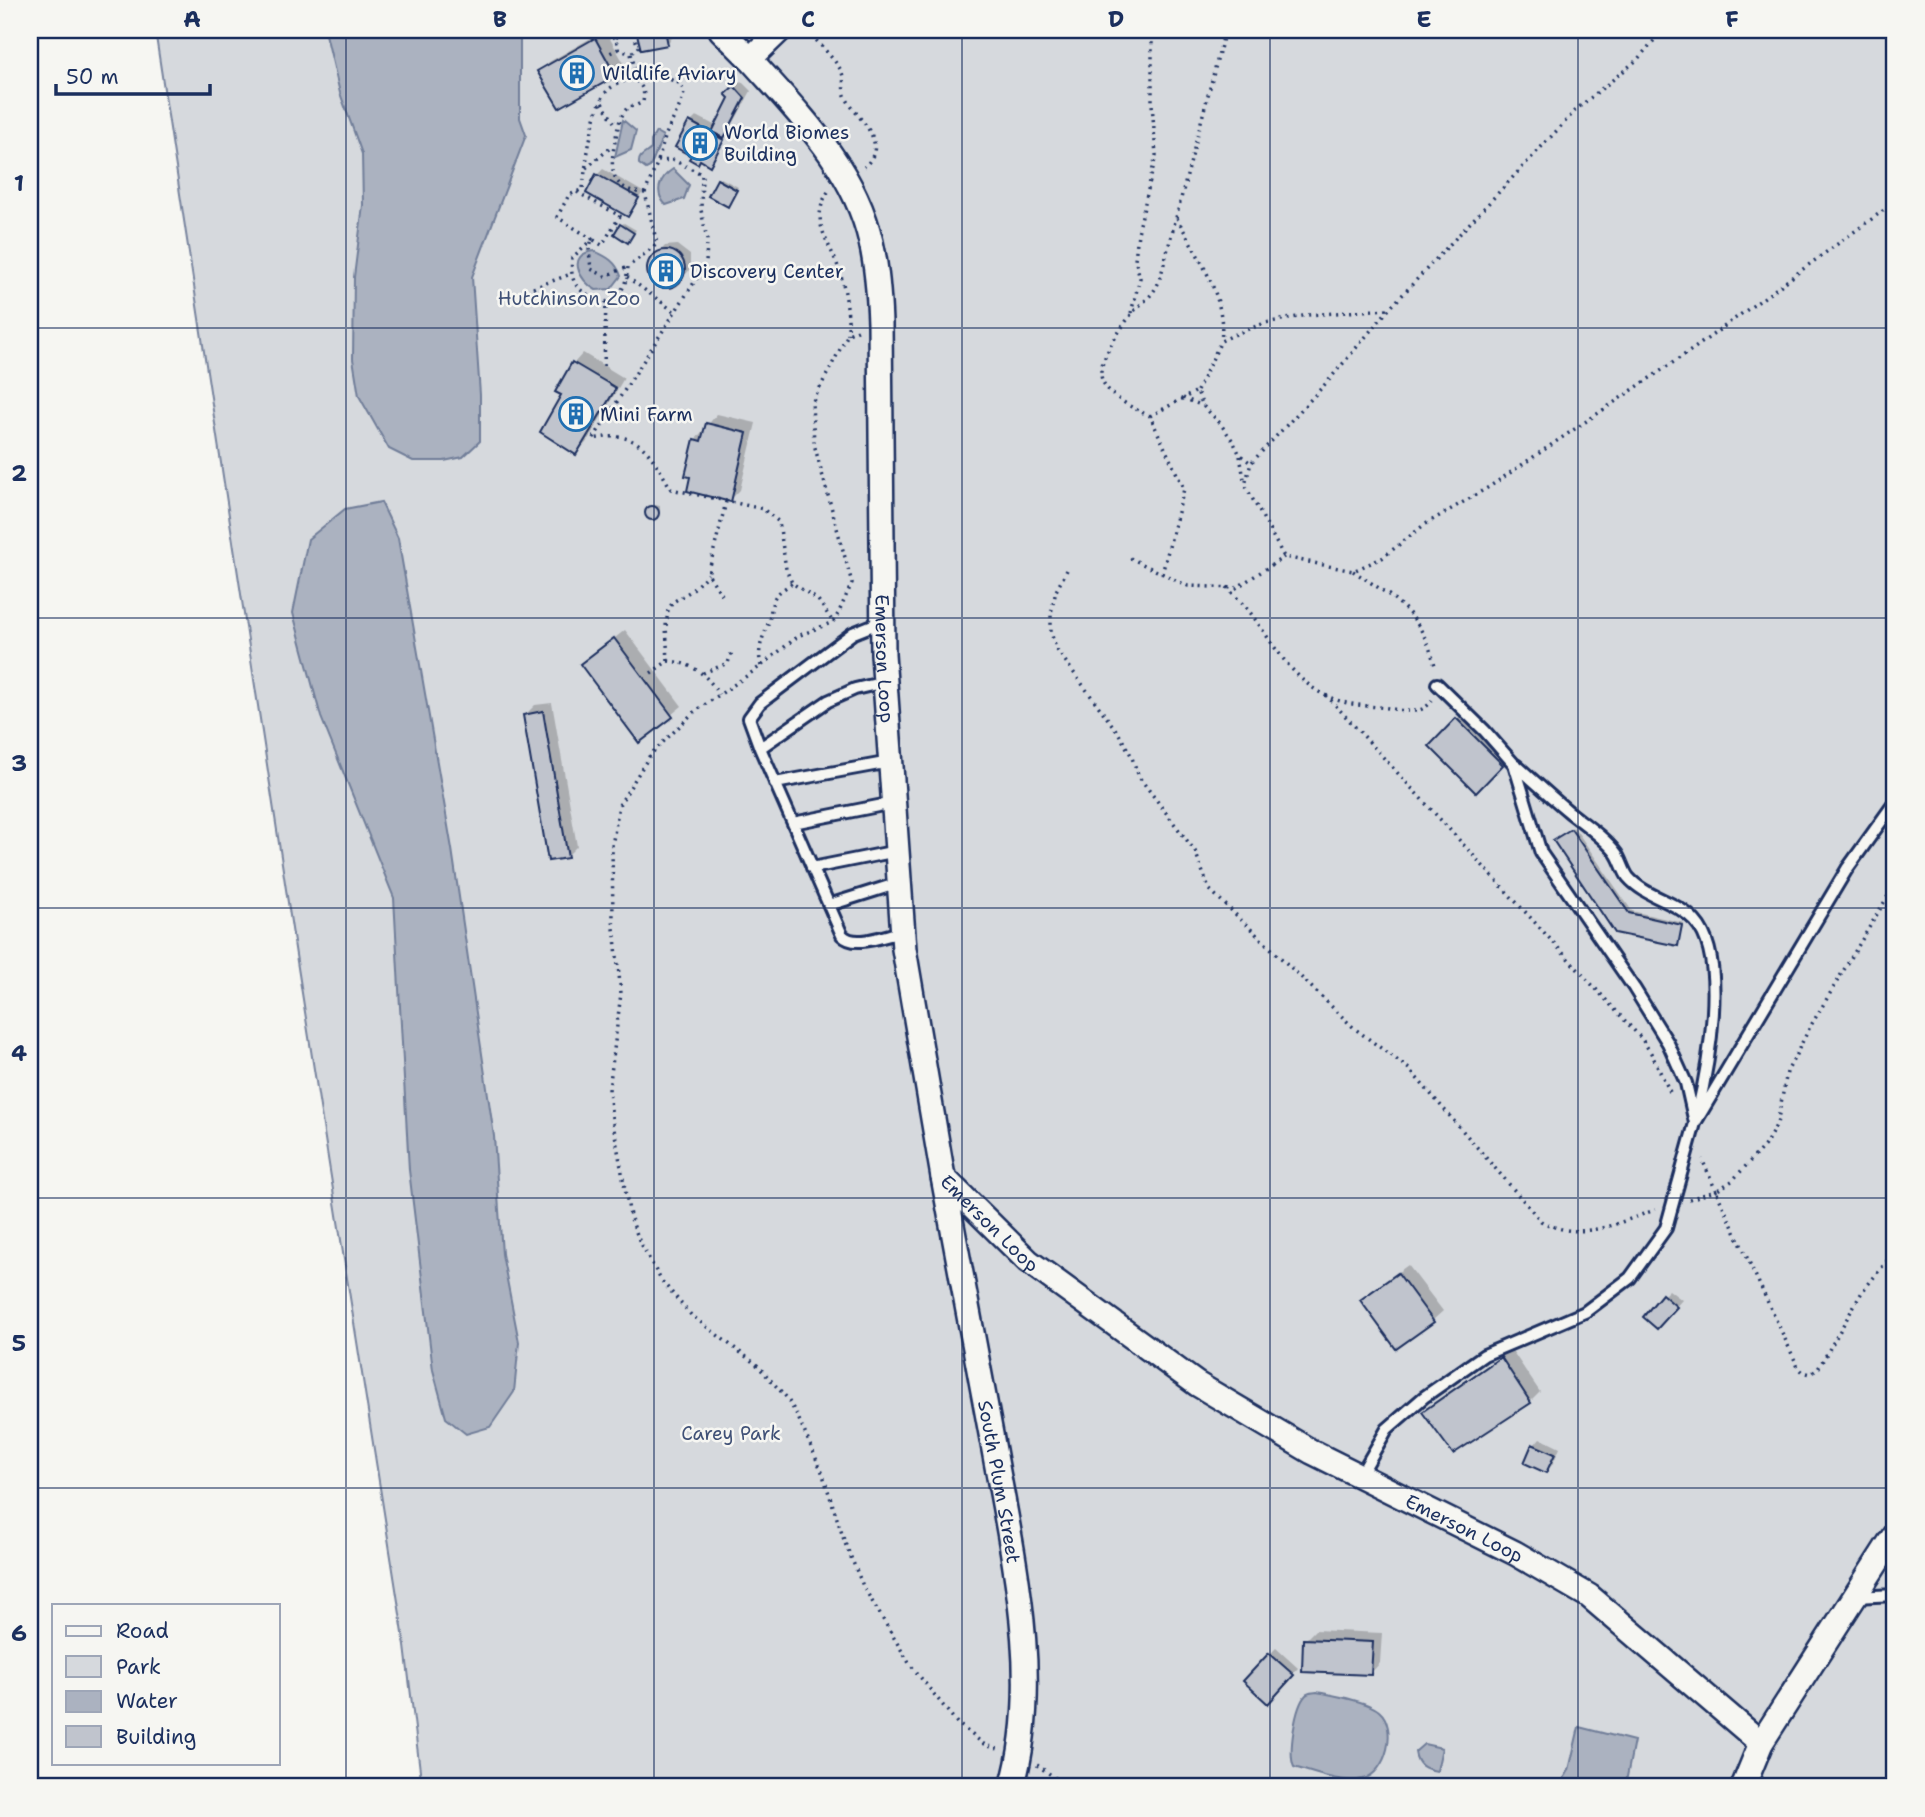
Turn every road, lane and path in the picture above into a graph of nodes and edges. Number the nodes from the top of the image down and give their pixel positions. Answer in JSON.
{"nodes":[{"id":1,"x":593,"y":30,"type":"edge"},
{"id":2,"x":625,"y":30,"type":"edge"},
{"id":3,"x":721,"y":30,"type":"edge"},
{"id":4,"x":780,"y":30,"type":"edge"},
{"id":5,"x":807,"y":30,"type":"edge"},
{"id":6,"x":1152,"y":30,"type":"edge"},
{"id":7,"x":1225,"y":30,"type":"edge"},
{"id":8,"x":1663,"y":30,"type":"edge"},
{"id":9,"x":617,"y":38,"type":"junction"},
{"id":10,"x":618,"y":49,"type":"junction"},
{"id":11,"x":608,"y":54,"type":"dead end"},
{"id":12,"x":631,"y":54,"type":"junction"},
{"id":13,"x":750,"y":59,"type":"junction"},
{"id":14,"x":637,"y":75,"type":"junction"},
{"id":15,"x":633,"y":79,"type":"junction"},
{"id":16,"x":601,"y":102,"type":"junction"},
{"id":17,"x":614,"y":122,"type":"dead end"},
{"id":18,"x":609,"y":149,"type":"dead end"},
{"id":19,"x":659,"y":161,"type":"junction"},
{"id":20,"x":586,"y":168,"type":"junction"},
{"id":21,"x":856,"y":172,"type":"dead end"},
{"id":22,"x":835,"y":186,"type":"dead end"},
{"id":23,"x":577,"y":192,"type":"junction"},
{"id":24,"x":645,"y":194,"type":"junction"},
{"id":25,"x":1895,"y":202,"type":"edge"},
{"id":26,"x":1176,"y":217,"type":"junction"},
{"id":27,"x":592,"y":239,"type":"junction"},
{"id":28,"x":628,"y":267,"type":"junction"},
{"id":29,"x":570,"y":274,"type":"junction"},
{"id":30,"x":627,"y":277,"type":"junction"},
{"id":31,"x":533,"y":288,"type":"dead end"},
{"id":32,"x":606,"y":302,"type":"junction"},
{"id":33,"x":1390,"y":308,"type":"junction"},
{"id":34,"x":675,"y":312,"type":"junction"},
{"id":35,"x":1131,"y":315,"type":"junction"},
{"id":36,"x":880,"y":323,"type":"junction"},
{"id":37,"x":848,"y":334,"type":"junction"},
{"id":38,"x":1221,"y":341,"type":"junction"},
{"id":39,"x":604,"y":366,"type":"dead end"},
{"id":40,"x":1197,"y":391,"type":"junction"},
{"id":41,"x":1183,"y":398,"type":"junction"},
{"id":42,"x":1203,"y":406,"type":"junction"},
{"id":43,"x":1150,"y":416,"type":"junction"},
{"id":44,"x":1240,"y":455,"type":"junction"},
{"id":45,"x":1251,"y":463,"type":"junction"},
{"id":46,"x":1245,"y":485,"type":"junction"},
{"id":47,"x":726,"y":502,"type":"junction"},
{"id":48,"x":1284,"y":557,"type":"junction"},
{"id":49,"x":1130,"y":558,"type":"dead end"},
{"id":50,"x":1067,"y":570,"type":"dead end"},
{"id":51,"x":1353,"y":570,"type":"junction"},
{"id":52,"x":708,"y":574,"type":"junction"},
{"id":53,"x":1162,"y":574,"type":"junction"},
{"id":54,"x":792,"y":583,"type":"junction"},
{"id":55,"x":1227,"y":587,"type":"junction"},
{"id":56,"x":722,"y":595,"type":"dead end"},
{"id":57,"x":883,"y":621,"type":"junction"},
{"id":58,"x":833,"y":622,"type":"junction"},
{"id":59,"x":733,"y":649,"type":"dead end"},
{"id":60,"x":668,"y":662,"type":"junction"},
{"id":61,"x":761,"y":666,"type":"junction"},
{"id":62,"x":651,"y":673,"type":"dead end"},
{"id":63,"x":703,"y":673,"type":"junction"},
{"id":64,"x":885,"y":682,"type":"junction"},
{"id":65,"x":1437,"y":684,"type":"junction"},
{"id":66,"x":720,"y":695,"type":"junction"},
{"id":67,"x":1326,"y":695,"type":"junction"},
{"id":68,"x":760,"y":748,"type":"junction"},
{"id":69,"x":890,"y":762,"type":"junction"},
{"id":70,"x":1514,"y":764,"type":"junction"},
{"id":71,"x":775,"y":783,"type":"junction"},
{"id":72,"x":1895,"y":802,"type":"edge"},
{"id":73,"x":893,"y":803,"type":"junction"},
{"id":74,"x":793,"y":823,"type":"junction"},
{"id":75,"x":897,"y":851,"type":"junction"},
{"id":76,"x":812,"y":867,"type":"junction"},
{"id":77,"x":899,"y":883,"type":"junction"},
{"id":78,"x":1895,"y":884,"type":"edge"},
{"id":79,"x":829,"y":905,"type":"junction"},
{"id":80,"x":902,"y":932,"type":"junction"},
{"id":81,"x":1672,"y":1096,"type":"dead end"},
{"id":82,"x":1695,"y":1123,"type":"junction"},
{"id":83,"x":1692,"y":1137,"type":"junction"},
{"id":84,"x":943,"y":1177,"type":"junction"},
{"id":85,"x":1716,"y":1191,"type":"junction"},
{"id":86,"x":1674,"y":1203,"type":"junction"},
{"id":87,"x":1895,"y":1251,"type":"edge"},
{"id":88,"x":1360,"y":1476,"type":"junction"},
{"id":89,"x":1895,"y":1534,"type":"edge"},
{"id":90,"x":1895,"y":1595,"type":"edge"},
{"id":91,"x":1855,"y":1597,"type":"junction"},
{"id":92,"x":1761,"y":1744,"type":"junction"},
{"id":93,"x":1019,"y":1757,"type":"junction"},
{"id":94,"x":1012,"y":1787,"type":"edge"},
{"id":95,"x":1068,"y":1787,"type":"edge"},
{"id":96,"x":1742,"y":1787,"type":"edge"}],
"edges":[{"from":1,"to":9,"type":"path"},
{"from":2,"to":9,"type":"path"},
{"from":2,"to":12,"type":"path"},
{"from":3,"to":13,"type":"street","name":"Emerson Loop"},
{"from":4,"to":13,"type":"street"},
{"from":5,"to":21,"type":"path"},
{"from":6,"to":35,"type":"path"},
{"from":7,"to":26,"type":"path"},
{"from":8,"to":33,"type":"path"},
{"from":9,"to":10,"type":"path"},
{"from":10,"to":11,"type":"path"},
{"from":10,"to":12,"type":"path"},
{"from":12,"to":14,"type":"path"},
{"from":13,"to":36,"type":"street","name":"Emerson Loop"},
{"from":14,"to":15,"type":"path"},
{"from":14,"to":19,"type":"path"},
{"from":15,"to":16,"type":"path"},
{"from":15,"to":24,"type":"path"},
{"from":16,"to":17,"type":"path"},
{"from":16,"to":20,"type":"path"},
{"from":18,"to":20,"type":"path"},
{"from":19,"to":24,"type":"path"},
{"from":19,"to":34,"type":"path"},
{"from":20,"to":23,"type":"path"},
{"from":22,"to":37,"type":"path"},
{"from":23,"to":27,"type":"path"},
{"from":23,"to":27,"type":"path"},
{"from":24,"to":28,"type":"path"},
{"from":25,"to":51,"type":"path"},
{"from":26,"to":35,"type":"path"},
{"from":26,"to":38,"type":"path"},
{"from":27,"to":28,"type":"path"},
{"from":27,"to":29,"type":"path"},
{"from":28,"to":30,"type":"path"},
{"from":29,"to":31,"type":"path"},
{"from":29,"to":32,"type":"path"},
{"from":30,"to":32,"type":"path"},
{"from":30,"to":34,"type":"path"},
{"from":32,"to":39,"type":"path"},
{"from":33,"to":38,"type":"path"},
{"from":33,"to":45,"type":"path"},
{"from":34,"to":47,"type":"path"},
{"from":35,"to":43,"type":"path"},
{"from":36,"to":37,"type":"path"},
{"from":36,"to":57,"type":"street","name":"Emerson Loop"},
{"from":37,"to":58,"type":"path"},
{"from":38,"to":40,"type":"path"},
{"from":40,"to":41,"type":"path"},
{"from":40,"to":42,"type":"path"},
{"from":41,"to":42,"type":"path"},
{"from":41,"to":43,"type":"path"},
{"from":42,"to":44,"type":"path"},
{"from":43,"to":53,"type":"path"},
{"from":44,"to":45,"type":"path"},
{"from":44,"to":46,"type":"path"},
{"from":45,"to":46,"type":"path"},
{"from":46,"to":48,"type":"path"},
{"from":47,"to":52,"type":"path"},
{"from":47,"to":54,"type":"path"},
{"from":48,"to":51,"type":"path"},
{"from":48,"to":55,"type":"path"},
{"from":49,"to":53,"type":"path"},
{"from":50,"to":86,"type":"path"},
{"from":51,"to":65,"type":"path"},
{"from":52,"to":56,"type":"path"},
{"from":52,"to":60,"type":"path"},
{"from":53,"to":55,"type":"path"},
{"from":54,"to":58,"type":"path"},
{"from":54,"to":61,"type":"path"},
{"from":55,"to":67,"type":"path"},
{"from":57,"to":64,"type":"street","name":"Emerson Loop"},
{"from":57,"to":68,"type":"lane"},
{"from":58,"to":61,"type":"path"},
{"from":59,"to":63,"type":"path"},
{"from":60,"to":62,"type":"path"},
{"from":60,"to":63,"type":"path"},
{"from":61,"to":66,"type":"path"},
{"from":63,"to":66,"type":"path"},
{"from":64,"to":68,"type":"lane"},
{"from":64,"to":69,"type":"street","name":"Emerson Loop"},
{"from":65,"to":67,"type":"path"},
{"from":65,"to":70,"type":"lane"},
{"from":66,"to":93,"type":"path"},
{"from":67,"to":81,"type":"path"},
{"from":68,"to":71,"type":"lane"},
{"from":69,"to":71,"type":"lane"},
{"from":69,"to":73,"type":"street","name":"Emerson Loop"},
{"from":70,"to":82,"type":"lane"},
{"from":70,"to":82,"type":"lane"},
{"from":71,"to":74,"type":"lane"},
{"from":72,"to":82,"type":"lane"},
{"from":73,"to":74,"type":"lane"},
{"from":73,"to":75,"type":"street","name":"Emerson Loop"},
{"from":74,"to":76,"type":"lane"},
{"from":75,"to":76,"type":"lane"},
{"from":75,"to":77,"type":"street","name":"Emerson Loop"},
{"from":76,"to":79,"type":"lane"},
{"from":77,"to":79,"type":"lane"},
{"from":77,"to":80,"type":"street","name":"Emerson Loop"},
{"from":78,"to":85,"type":"path"},
{"from":79,"to":80,"type":"lane"},
{"from":80,"to":84,"type":"street","name":"Emerson Loop"},
{"from":82,"to":83,"type":"lane"},
{"from":83,"to":85,"type":"path"},
{"from":83,"to":86,"type":"lane"},
{"from":84,"to":88,"type":"street","name":"Emerson Loop"},
{"from":84,"to":93,"type":"street","name":"South Plum Street"},
{"from":85,"to":86,"type":"path"},
{"from":85,"to":87,"type":"path"},
{"from":86,"to":88,"type":"lane"},
{"from":88,"to":92,"type":"street","name":"Emerson Loop"},
{"from":89,"to":91,"type":"street"},
{"from":90,"to":91,"type":"lane"},
{"from":91,"to":92,"type":"street"},
{"from":92,"to":96,"type":"street"},
{"from":93,"to":94,"type":"street","name":"South Plum Street"},
{"from":93,"to":95,"type":"path"}]}
